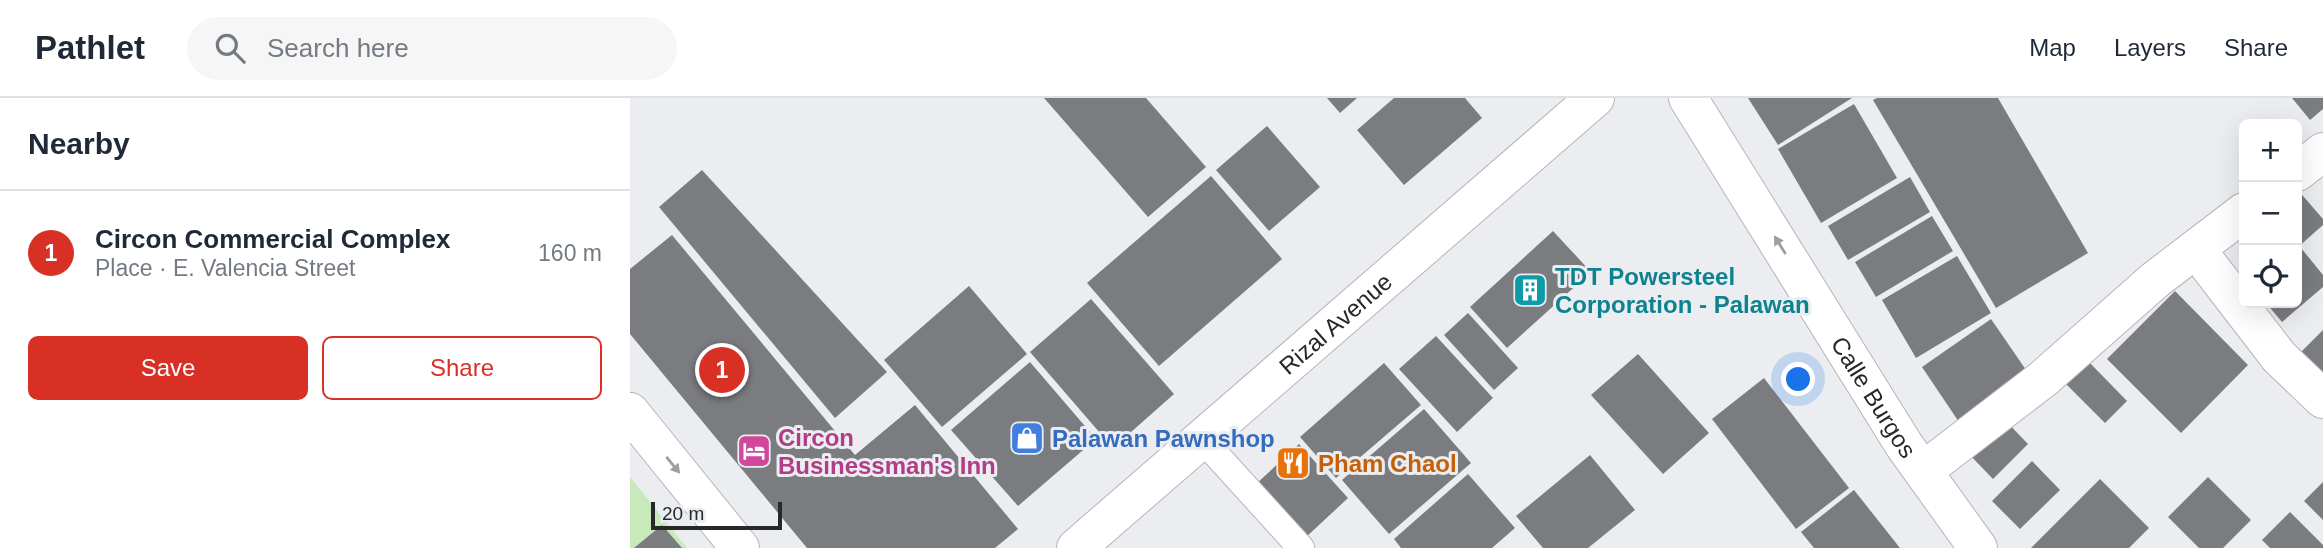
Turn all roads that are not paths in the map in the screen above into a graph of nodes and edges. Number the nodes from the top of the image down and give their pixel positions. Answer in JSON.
{"nodes":[{"id":1,"x":1595,"y":98,"type":"edge"},
{"id":2,"x":1688,"y":98,"type":"edge"},
{"id":3,"x":2323,"y":152,"type":"edge"},
{"id":4,"x":2302,"y":168,"type":"edge"},
{"id":5,"x":2239,"y":216,"type":"edge"},
{"id":6,"x":2196,"y":249,"type":"junction"},
{"id":7,"x":2323,"y":399,"type":"edge"},
{"id":8,"x":630,"y":412,"type":"edge"},
{"id":9,"x":1202,"y":439,"type":"junction"},
{"id":10,"x":1923,"y":471,"type":"junction"},
{"id":11,"x":740,"y":548,"type":"edge"},
{"id":12,"x":1076,"y":548,"type":"edge"},
{"id":13,"x":1301,"y":548,"type":"edge"},
{"id":14,"x":1978,"y":548,"type":"edge"}],
"edges":[{"from":1,"to":9,"type":"street","name":"Rizal Avenue"},
{"from":10,"to":2,"type":"street","name":"Calle Burgos","one_way":true},
{"from":3,"to":4,"type":"street"},
{"from":5,"to":6,"type":"street"},
{"from":6,"to":7,"type":"street"},
{"from":6,"to":10,"type":"street"},
{"from":8,"to":11,"type":"street","one_way":true},
{"from":9,"to":12,"type":"street","name":"Rizal Avenue"},
{"from":9,"to":13,"type":"lane"},
{"from":10,"to":14,"type":"street","name":"Calle Burgos"}]}
